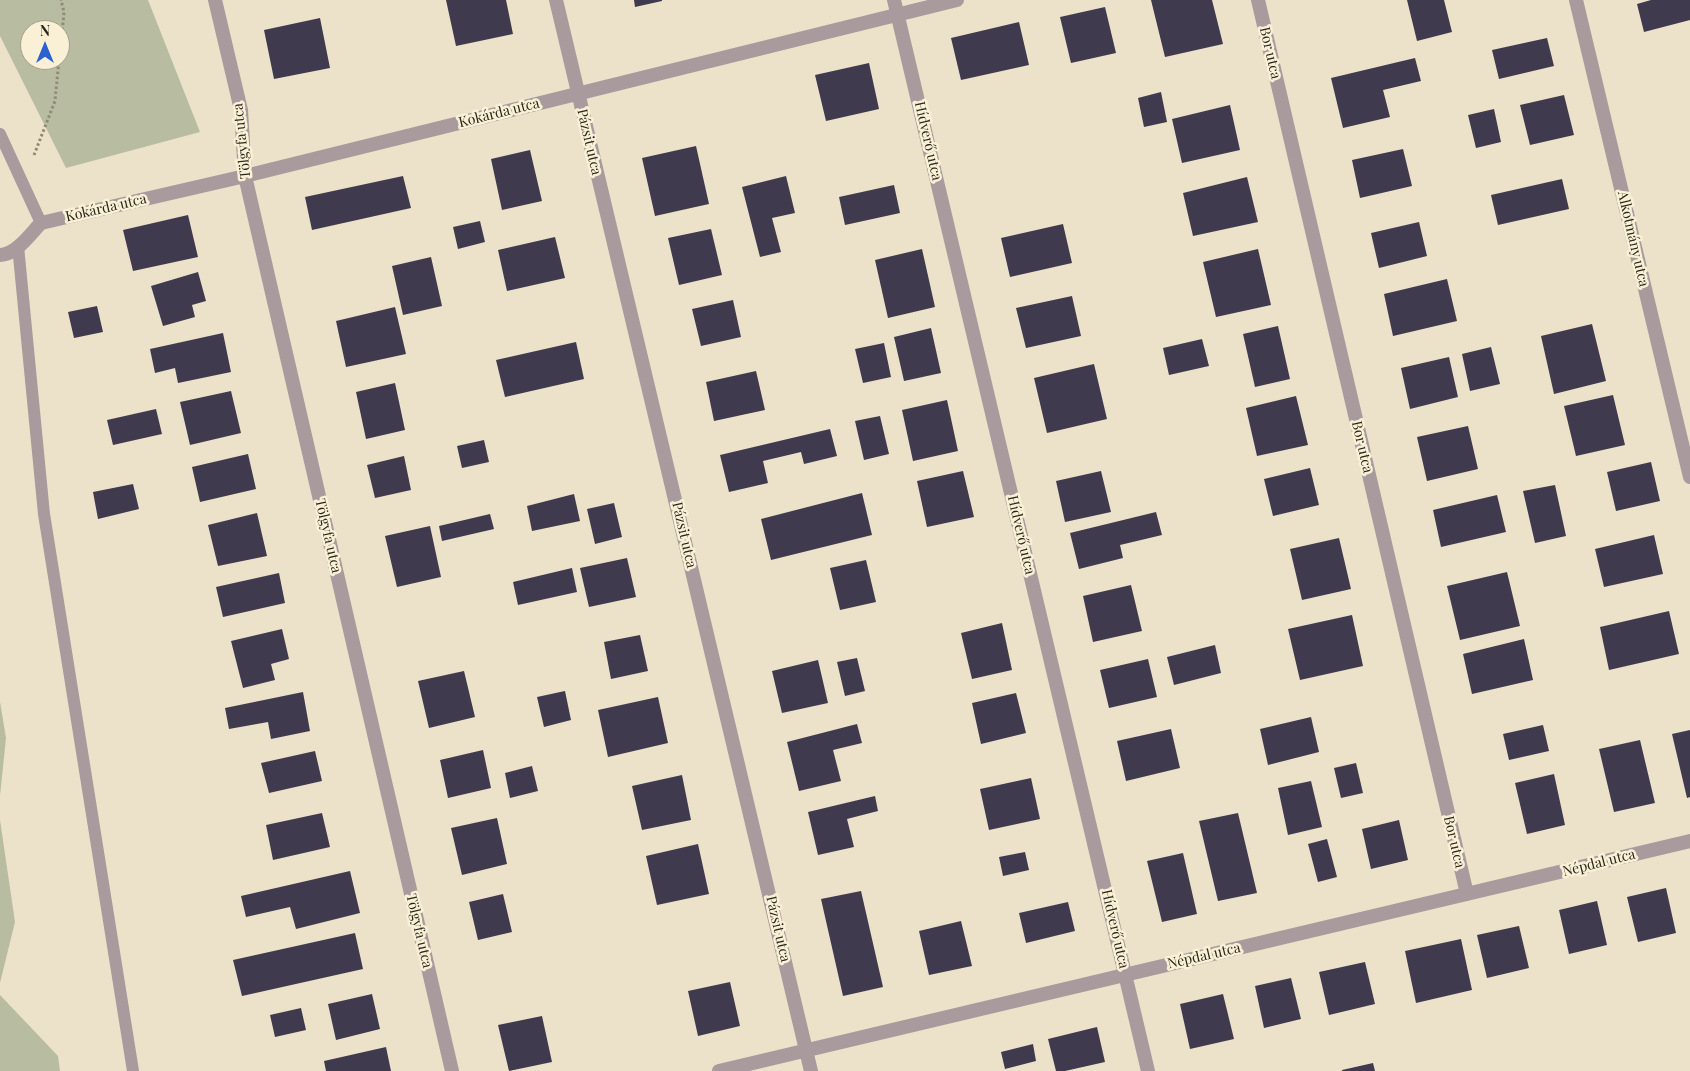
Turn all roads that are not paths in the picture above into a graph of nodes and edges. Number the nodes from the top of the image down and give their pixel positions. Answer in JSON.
{"nodes":[{"id":1,"x":215,"y":0,"type":"edge"},
{"id":2,"x":556,"y":0,"type":"edge"},
{"id":3,"x":894,"y":0,"type":"edge"},
{"id":4,"x":957,"y":0,"type":"edge"},
{"id":5,"x":1258,"y":0,"type":"edge"},
{"id":6,"x":1576,"y":0,"type":"edge"},
{"id":7,"x":898,"y":14,"type":"junction"},
{"id":8,"x":578,"y":94,"type":"junction"},
{"id":9,"x":0,"y":134,"type":"edge"},
{"id":10,"x":245,"y":176,"type":"junction"},
{"id":11,"x":41,"y":223,"type":"junction"},
{"id":12,"x":18,"y":246,"type":"junction"},
{"id":13,"x":0,"y":255,"type":"edge"},
{"id":14,"x":1690,"y":477,"type":"edge"},
{"id":15,"x":1690,"y":841,"type":"edge"},
{"id":16,"x":1467,"y":894,"type":"junction"},
{"id":17,"x":1125,"y":974,"type":"junction"},
{"id":18,"x":806,"y":1050,"type":"junction"},
{"id":19,"x":133,"y":1071,"type":"edge"},
{"id":20,"x":452,"y":1071,"type":"edge"},
{"id":21,"x":719,"y":1071,"type":"edge"},
{"id":22,"x":811,"y":1071,"type":"edge"},
{"id":23,"x":1148,"y":1071,"type":"edge"}],
"edges":[{"from":1,"to":10,"type":"street","name":"Tölgyfa utca"},
{"from":2,"to":8,"type":"street","name":"Pázsit utca"},
{"from":3,"to":7,"type":"street","name":"Hídverő utca"},
{"from":4,"to":7,"type":"street","name":"Kokárda utca"},
{"from":5,"to":16,"type":"street","name":"Bor utca"},
{"from":6,"to":14,"type":"street","name":"Alkotmány utca"},
{"from":7,"to":8,"type":"street","name":"Kokárda utca"},
{"from":7,"to":17,"type":"street","name":"Hídverő utca"},
{"from":8,"to":10,"type":"street","name":"Kokárda utca"},
{"from":8,"to":18,"type":"street","name":"Pázsit utca"},
{"from":9,"to":11,"type":"lane"},
{"from":10,"to":11,"type":"street","name":"Kokárda utca"},
{"from":10,"to":20,"type":"street","name":"Tölgyfa utca"},
{"from":11,"to":12,"type":"street"},
{"from":12,"to":13,"type":"street"},
{"from":12,"to":19,"type":"lane"},
{"from":15,"to":16,"type":"street","name":"Népdal utca"},
{"from":16,"to":17,"type":"street","name":"Népdal utca"},
{"from":17,"to":18,"type":"street","name":"Népdal utca"},
{"from":17,"to":23,"type":"street","name":"Hídverő utca"},
{"from":18,"to":21,"type":"street","name":"Népdal utca"},
{"from":18,"to":22,"type":"street","name":"Pázsit utca"}]}
